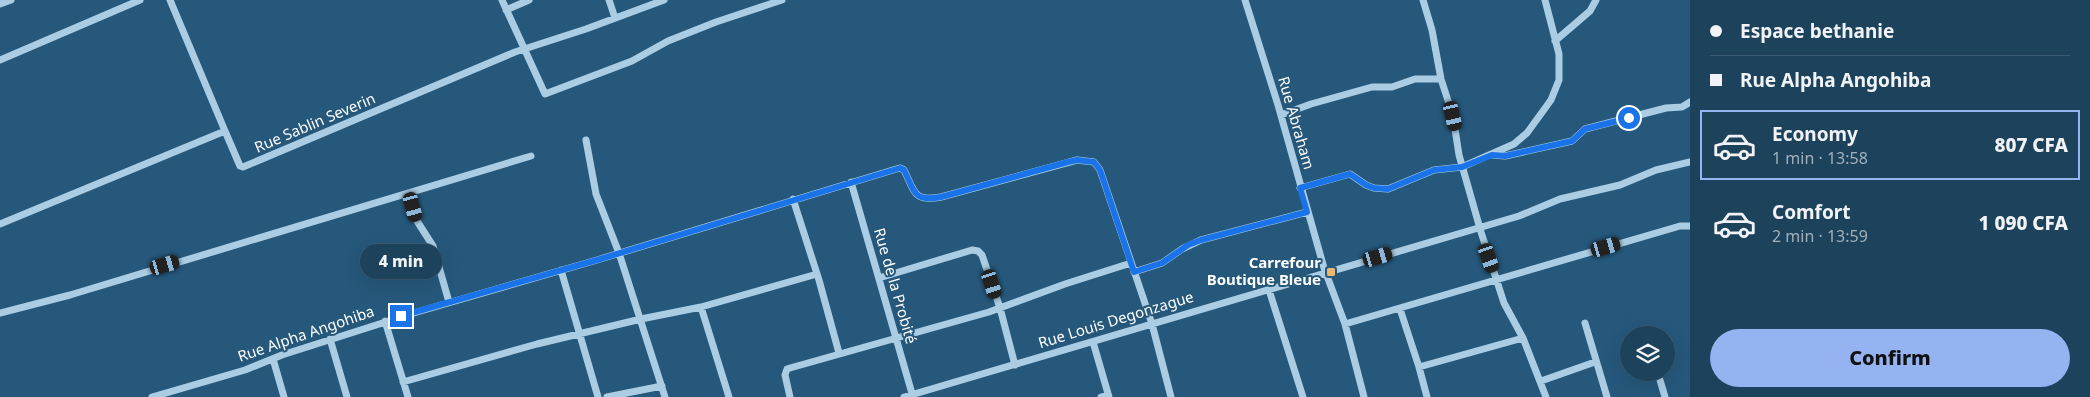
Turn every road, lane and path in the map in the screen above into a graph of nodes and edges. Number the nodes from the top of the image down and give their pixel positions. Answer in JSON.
{"nodes":[{"id":1,"x":11,"y":0,"type":"edge"},
{"id":2,"x":140,"y":0,"type":"edge"},
{"id":3,"x":170,"y":0,"type":"edge"},
{"id":4,"x":502,"y":0,"type":"edge"},
{"id":5,"x":529,"y":0,"type":"edge"},
{"id":6,"x":609,"y":0,"type":"edge"},
{"id":7,"x":664,"y":0,"type":"edge"},
{"id":8,"x":782,"y":0,"type":"edge"},
{"id":9,"x":1245,"y":0,"type":"edge"},
{"id":10,"x":1423,"y":0,"type":"edge"},
{"id":11,"x":1545,"y":0,"type":"edge"},
{"id":12,"x":1596,"y":0,"type":"edge"},
{"id":13,"x":0,"y":4,"type":"edge"},
{"id":14,"x":506,"y":10,"type":"junction"},
{"id":15,"x":616,"y":18,"type":"junction"},
{"id":16,"x":1555,"y":41,"type":"junction"},
{"id":17,"x":523,"y":49,"type":"junction"},
{"id":18,"x":0,"y":60,"type":"edge"},
{"id":19,"x":1441,"y":79,"type":"junction"},
{"id":20,"x":1690,"y":102,"type":"edge"},
{"id":21,"x":1280,"y":115,"type":"junction"},
{"id":22,"x":226,"y":131,"type":"junction"},
{"id":23,"x":586,"y":140,"type":"dead end"},
{"id":24,"x":1492,"y":155,"type":"junction"},
{"id":25,"x":531,"y":156,"type":"dead end"},
{"id":26,"x":1690,"y":162,"type":"edge"},
{"id":27,"x":1462,"y":167,"type":"junction"},
{"id":28,"x":851,"y":182,"type":"junction"},
{"id":29,"x":1300,"y":188,"type":"junction"},
{"id":30,"x":410,"y":194,"type":"junction"},
{"id":31,"x":793,"y":199,"type":"junction"},
{"id":32,"x":1307,"y":212,"type":"junction"},
{"id":33,"x":0,"y":224,"type":"edge"},
{"id":34,"x":1690,"y":226,"type":"edge"},
{"id":35,"x":1480,"y":227,"type":"junction"},
{"id":36,"x":619,"y":254,"type":"junction"},
{"id":37,"x":1131,"y":263,"type":"junction"},
{"id":38,"x":561,"y":270,"type":"junction"},
{"id":39,"x":1134,"y":272,"type":"junction"},
{"id":40,"x":1326,"y":272,"type":"junction"},
{"id":41,"x":817,"y":274,"type":"junction"},
{"id":42,"x":879,"y":278,"type":"junction"},
{"id":43,"x":1497,"y":280,"type":"junction"},
{"id":44,"x":1268,"y":290,"type":"junction"},
{"id":45,"x":449,"y":302,"type":"junction"},
{"id":46,"x":701,"y":307,"type":"junction"},
{"id":47,"x":1000,"y":308,"type":"junction"},
{"id":48,"x":1400,"y":309,"type":"junction"},
{"id":49,"x":0,"y":313,"type":"edge"},
{"id":50,"x":640,"y":319,"type":"junction"},
{"id":51,"x":385,"y":321,"type":"junction"},
{"id":52,"x":1585,"y":323,"type":"dead end"},
{"id":53,"x":1152,"y":324,"type":"junction"},
{"id":54,"x":1345,"y":324,"type":"junction"},
{"id":55,"x":579,"y":334,"type":"junction"},
{"id":56,"x":896,"y":338,"type":"junction"},
{"id":57,"x":1523,"y":338,"type":"junction"},
{"id":58,"x":330,"y":339,"type":"junction"},
{"id":59,"x":1094,"y":342,"type":"junction"},
{"id":60,"x":838,"y":353,"type":"junction"},
{"id":61,"x":273,"y":359,"type":"junction"},
{"id":62,"x":1595,"y":362,"type":"junction"},
{"id":63,"x":1015,"y":365,"type":"junction"},
{"id":64,"x":1419,"y":367,"type":"junction"},
{"id":65,"x":1660,"y":381,"type":"edge"},
{"id":66,"x":404,"y":382,"type":"junction"},
{"id":67,"x":1541,"y":382,"type":"junction"},
{"id":68,"x":662,"y":386,"type":"junction"},
{"id":69,"x":913,"y":396,"type":"edge"},
{"id":70,"x":1106,"y":396,"type":"edge"},
{"id":71,"x":154,"y":397,"type":"edge"},
{"id":72,"x":284,"y":397,"type":"edge"},
{"id":73,"x":347,"y":397,"type":"edge"},
{"id":74,"x":408,"y":397,"type":"edge"},
{"id":75,"x":598,"y":397,"type":"edge"},
{"id":76,"x":607,"y":397,"type":"edge"},
{"id":77,"x":665,"y":397,"type":"edge"},
{"id":78,"x":729,"y":397,"type":"edge"},
{"id":79,"x":790,"y":397,"type":"edge"},
{"id":80,"x":904,"y":397,"type":"edge"},
{"id":81,"x":1171,"y":397,"type":"edge"},
{"id":82,"x":1303,"y":397,"type":"edge"},
{"id":83,"x":1364,"y":397,"type":"edge"},
{"id":84,"x":1427,"y":397,"type":"edge"},
{"id":85,"x":1546,"y":397,"type":"edge"},
{"id":86,"x":1607,"y":397,"type":"edge"},
{"id":87,"x":1665,"y":397,"type":"edge"}],
"edges":[{"from":1,"to":13,"type":"street"},
{"from":2,"to":18,"type":"street"},
{"from":3,"to":22,"type":"street"},
{"from":4,"to":14,"type":"street"},
{"from":5,"to":14,"type":"street"},
{"from":6,"to":15,"type":"street"},
{"from":7,"to":15,"type":"street","name":"Rue Sablin Severin"},
{"from":8,"to":17,"type":"street"},
{"from":9,"to":21,"type":"street","name":"Rue Abraham"},
{"from":10,"to":19,"type":"street"},
{"from":11,"to":16,"type":"street"},
{"from":12,"to":16,"type":"street"},
{"from":14,"to":17,"type":"street"},
{"from":15,"to":17,"type":"street","name":"Rue Sablin Severin"},
{"from":16,"to":24,"type":"street"},
{"from":17,"to":22,"type":"street","name":"Rue Sablin Severin"},
{"from":19,"to":21,"type":"street"},
{"from":19,"to":27,"type":"street"},
{"from":20,"to":24,"type":"street"},
{"from":21,"to":29,"type":"street","name":"Rue Abraham"},
{"from":22,"to":33,"type":"street"},
{"from":23,"to":36,"type":"street"},
{"from":24,"to":27,"type":"street"},
{"from":25,"to":30,"type":"street"},
{"from":26,"to":35,"type":"street","name":"Rue Louis Degonzague"},
{"from":27,"to":29,"type":"street"},
{"from":27,"to":35,"type":"street"},
{"from":28,"to":31,"type":"street","name":"Rue Alpha Angohiba"},
{"from":28,"to":37,"type":"street","name":"Rue Alpha Angohiba"},
{"from":28,"to":42,"type":"street","name":"Rue de la Probité"},
{"from":29,"to":32,"type":"street","name":"Rue Abraham"},
{"from":30,"to":45,"type":"street"},
{"from":30,"to":49,"type":"street"},
{"from":31,"to":36,"type":"street","name":"Rue Alpha Angohiba"},
{"from":31,"to":41,"type":"street"},
{"from":32,"to":39,"type":"street"},
{"from":32,"to":40,"type":"street","name":"Rue Abraham"},
{"from":34,"to":43,"type":"street"},
{"from":35,"to":40,"type":"street","name":"Rue Louis Degonzague"},
{"from":35,"to":43,"type":"street"},
{"from":36,"to":38,"type":"street","name":"Rue Alpha Angohiba"},
{"from":36,"to":50,"type":"street"},
{"from":37,"to":39,"type":"street","name":"Rue Alpha Angohiba"},
{"from":37,"to":47,"type":"street"},
{"from":38,"to":45,"type":"street","name":"Rue Alpha Angohiba"},
{"from":38,"to":55,"type":"street"},
{"from":39,"to":53,"type":"street","name":"Rue Alpha Angohiba"},
{"from":40,"to":44,"type":"street","name":"Rue Louis Degonzague"},
{"from":40,"to":54,"type":"street","name":"Rue Abraham"},
{"from":41,"to":46,"type":"street"},
{"from":41,"to":60,"type":"street"},
{"from":42,"to":47,"type":"street"},
{"from":42,"to":56,"type":"street","name":"Rue de la Probité"},
{"from":43,"to":48,"type":"street"},
{"from":43,"to":57,"type":"street"},
{"from":44,"to":53,"type":"street","name":"Rue Louis Degonzague"},
{"from":44,"to":82,"type":"street"},
{"from":45,"to":51,"type":"street","name":"Rue Alpha Angohiba"},
{"from":46,"to":50,"type":"street"},
{"from":46,"to":78,"type":"street"},
{"from":47,"to":56,"type":"street"},
{"from":47,"to":63,"type":"street"},
{"from":48,"to":54,"type":"street"},
{"from":48,"to":64,"type":"street"},
{"from":50,"to":55,"type":"street"},
{"from":50,"to":68,"type":"street"},
{"from":51,"to":58,"type":"street","name":"Rue Alpha Angohiba"},
{"from":51,"to":66,"type":"street"},
{"from":52,"to":62,"type":"street"},
{"from":53,"to":59,"type":"street","name":"Rue Louis Degonzague"},
{"from":53,"to":81,"type":"street","name":"Rue Alpha Angohiba"},
{"from":54,"to":83,"type":"street","name":"Rue Abraham"},
{"from":55,"to":66,"type":"street"},
{"from":55,"to":75,"type":"street"},
{"from":56,"to":60,"type":"street"},
{"from":56,"to":69,"type":"street","name":"Rue de la Probité"},
{"from":57,"to":64,"type":"street"},
{"from":57,"to":67,"type":"street"},
{"from":58,"to":61,"type":"street","name":"Rue Alpha Angohiba"},
{"from":58,"to":73,"type":"street"},
{"from":59,"to":63,"type":"street","name":"Rue Louis Degonzague"},
{"from":59,"to":70,"type":"street"},
{"from":60,"to":79,"type":"street"},
{"from":61,"to":71,"type":"street","name":"Rue Alpha Angohiba"},
{"from":61,"to":72,"type":"street"},
{"from":62,"to":67,"type":"street"},
{"from":62,"to":86,"type":"street"},
{"from":63,"to":69,"type":"street","name":"Rue Louis Degonzague"},
{"from":64,"to":84,"type":"street"},
{"from":65,"to":87,"type":"street"},
{"from":66,"to":74,"type":"street"},
{"from":67,"to":85,"type":"street"},
{"from":68,"to":76,"type":"street"},
{"from":68,"to":77,"type":"street"},
{"from":69,"to":80,"type":"street","name":"Rue Louis Degonzague"}]}
